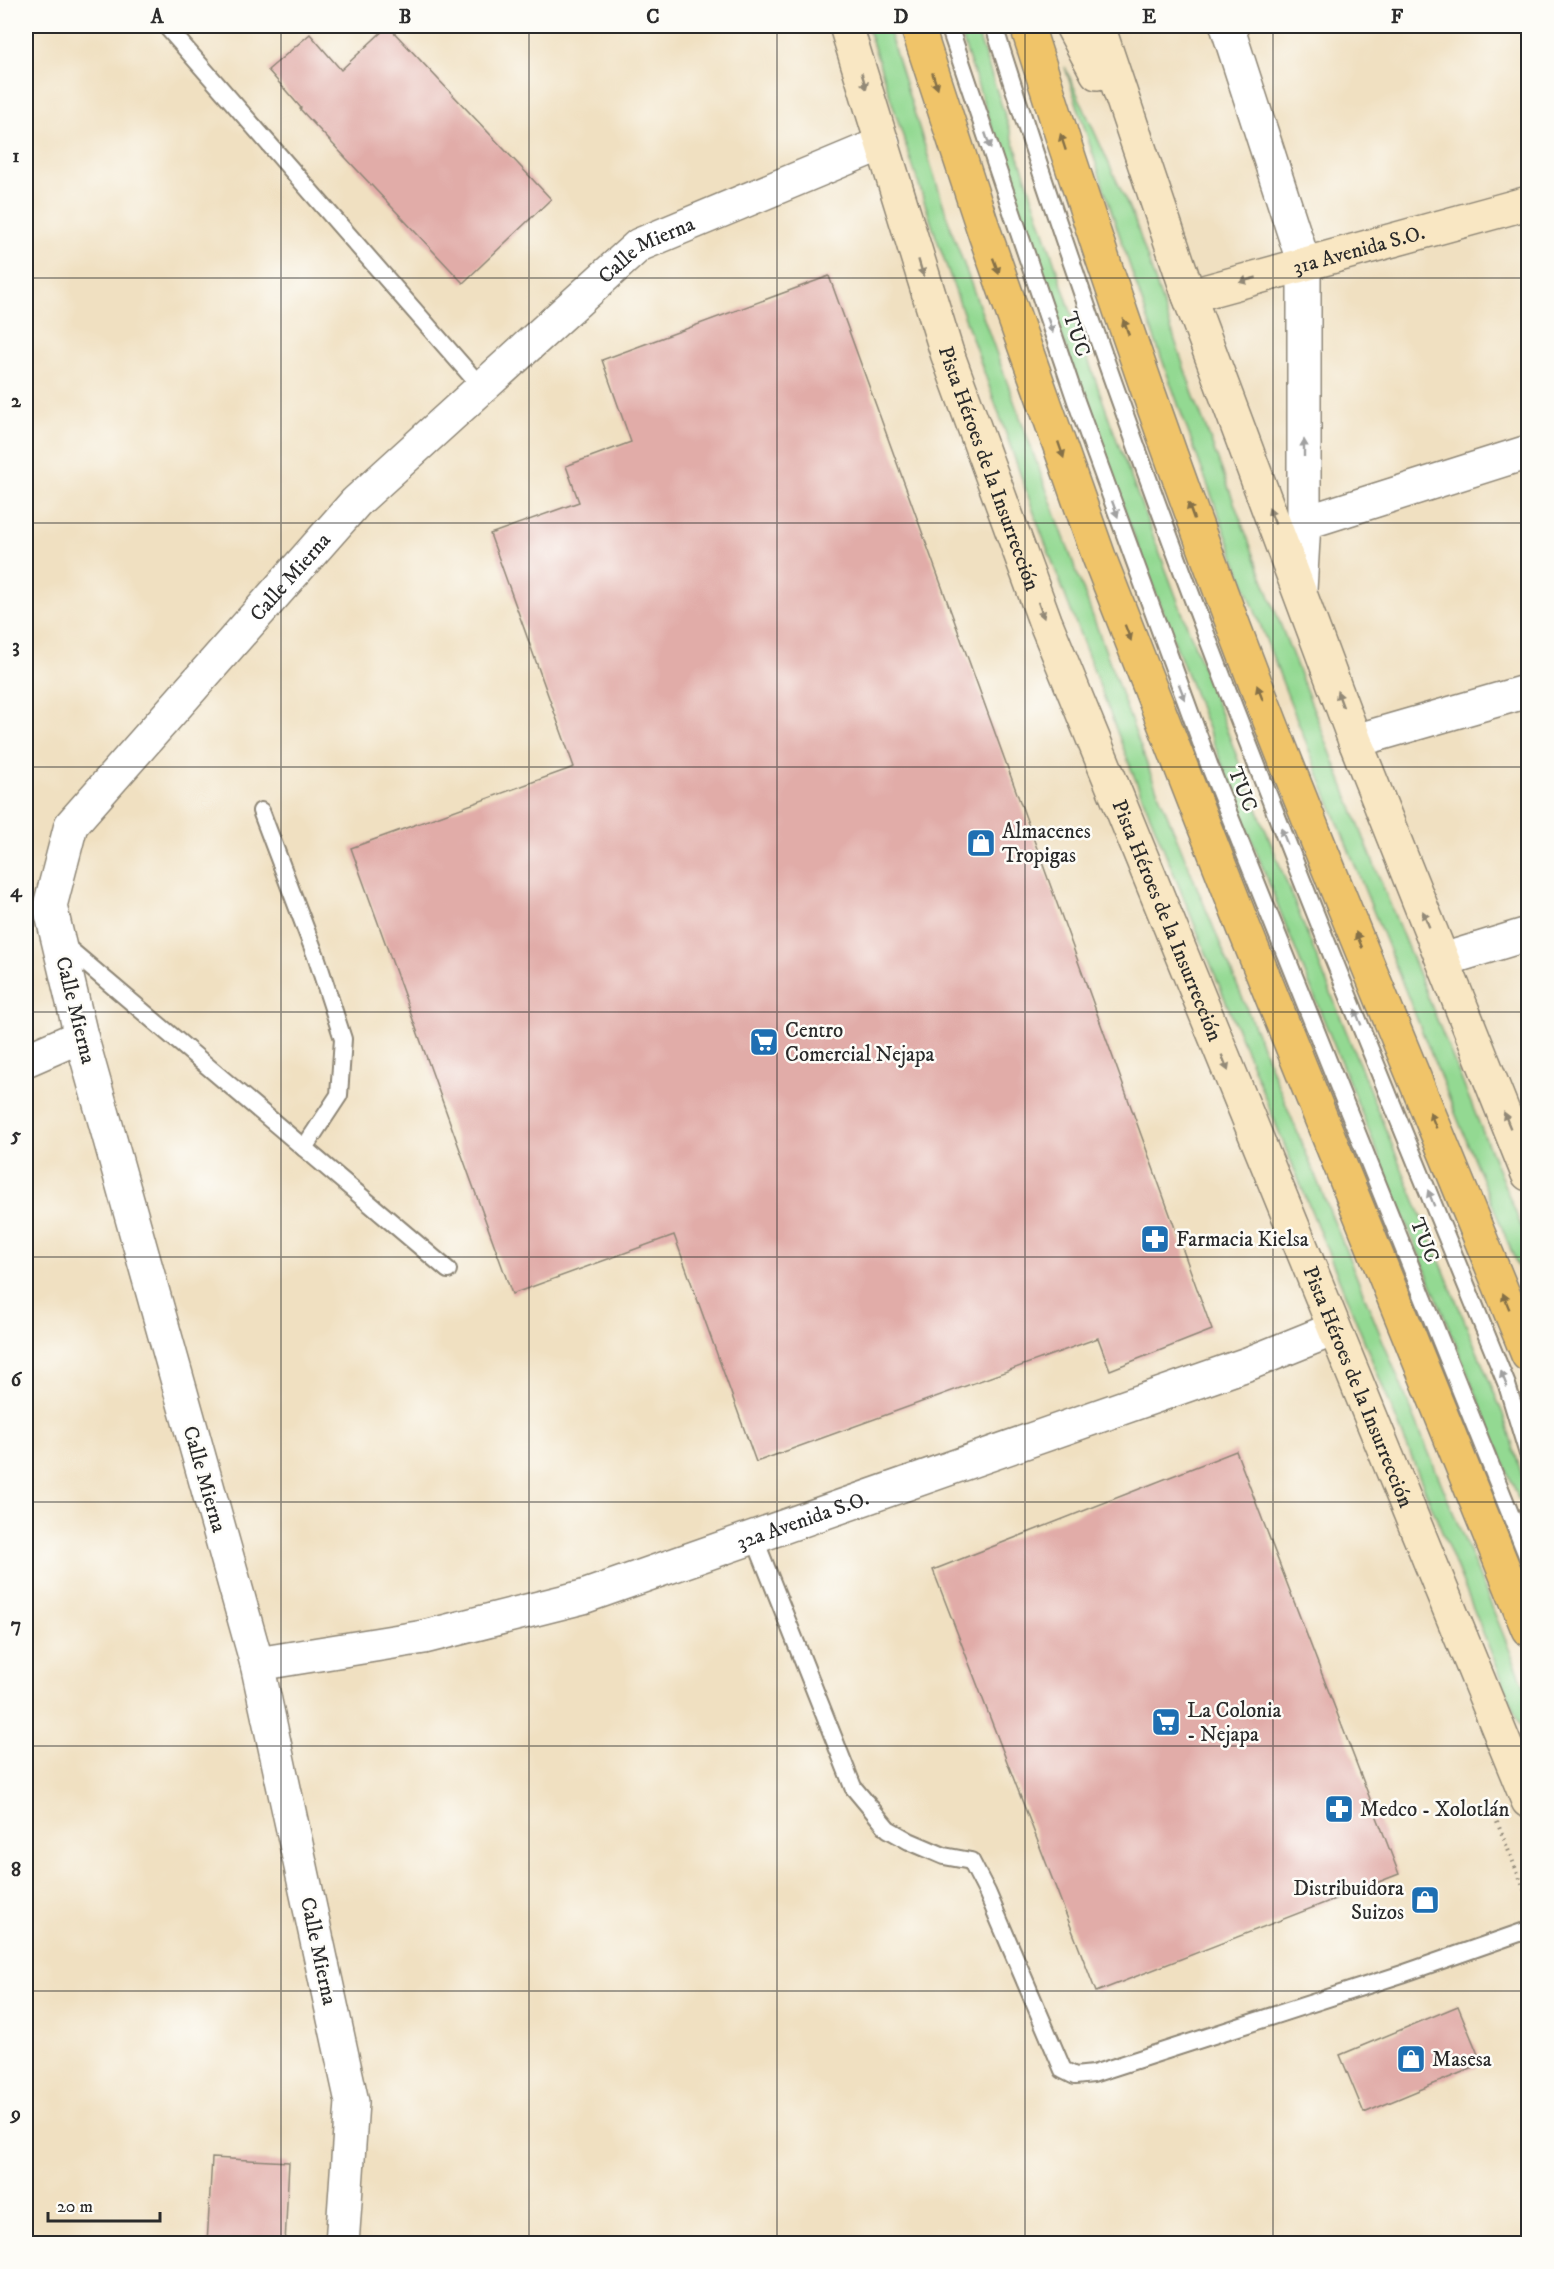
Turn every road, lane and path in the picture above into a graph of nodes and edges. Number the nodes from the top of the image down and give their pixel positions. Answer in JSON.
{"nodes":[{"id":1,"x":166,"y":26,"type":"edge"},
{"id":2,"x":846,"y":26,"type":"edge"},
{"id":3,"x":916,"y":26,"type":"edge"},
{"id":4,"x":949,"y":26,"type":"edge"},
{"id":5,"x":994,"y":26,"type":"edge"},
{"id":6,"x":1027,"y":26,"type":"edge"},
{"id":7,"x":1072,"y":26,"type":"edge"},
{"id":8,"x":1098,"y":26,"type":"edge"},
{"id":9,"x":1227,"y":26,"type":"edge"},
{"id":10,"x":883,"y":143,"type":"junction"},
{"id":11,"x":1148,"y":174,"type":"junction"},
{"id":12,"x":1528,"y":203,"type":"edge"},
{"id":13,"x":1304,"y":264,"type":"junction"},
{"id":14,"x":1189,"y":296,"type":"junction"},
{"id":15,"x":482,"y":388,"type":"junction"},
{"id":16,"x":1528,"y":452,"type":"edge"},
{"id":17,"x":1304,"y":523,"type":"junction"},
{"id":18,"x":1300,"y":590,"type":"junction"},
{"id":19,"x":1528,"y":691,"type":"edge"},
{"id":20,"x":1355,"y":741,"type":"junction"},
{"id":21,"x":261,"y":811,"type":"dead end"},
{"id":22,"x":1528,"y":934,"type":"edge"},
{"id":23,"x":58,"y":940,"type":"junction"},
{"id":24,"x":1443,"y":960,"type":"junction"},
{"id":25,"x":81,"y":1036,"type":"junction"},
{"id":26,"x":26,"y":1060,"type":"edge"},
{"id":27,"x":304,"y":1148,"type":"junction"},
{"id":28,"x":1528,"y":1174,"type":"edge"},
{"id":29,"x":448,"y":1270,"type":"dead end"},
{"id":30,"x":1334,"y":1329,"type":"junction"},
{"id":31,"x":1528,"y":1355,"type":"edge"},
{"id":32,"x":1528,"y":1454,"type":"edge"},
{"id":33,"x":754,"y":1537,"type":"junction"},
{"id":34,"x":1528,"y":1558,"type":"edge"},
{"id":35,"x":1528,"y":1629,"type":"edge"},
{"id":36,"x":257,"y":1664,"type":"junction"},
{"id":37,"x":1528,"y":1800,"type":"edge"},
{"id":38,"x":1528,"y":1930,"type":"edge"},
{"id":39,"x":342,"y":2244,"type":"edge"}],
"edges":[{"from":1,"to":15,"type":"lane"},
{"from":2,"to":10,"type":"street","name":"Pista Héroes de la Insurrección","one_way":true},
{"from":3,"to":35,"type":"main road","one_way":true},
{"from":4,"to":34,"type":"lane","name":"TUC","one_way":true},
{"from":32,"to":5,"type":"lane","name":"TUC","one_way":true},
{"from":31,"to":6,"type":"main road","one_way":true},
{"from":7,"to":11,"type":"street"},
{"from":8,"to":11,"type":"street"},
{"from":9,"to":13,"type":"street"},
{"from":10,"to":15,"type":"street","name":"Calle Mierna"},
{"from":10,"to":30,"type":"street","name":"Pista Héroes de la Insurrección","one_way":true},
{"from":11,"to":14,"type":"street"},
{"from":12,"to":13,"type":"street","name":"31a Avenida S.O."},
{"from":13,"to":14,"type":"street","name":"31a Avenida S.O.","one_way":true},
{"from":17,"to":13,"type":"street","one_way":true},
{"from":18,"to":14,"type":"street","one_way":true},
{"from":15,"to":23,"type":"street","name":"Calle Mierna"},
{"from":16,"to":17,"type":"street"},
{"from":17,"to":18,"type":"street"},
{"from":20,"to":18,"type":"street","one_way":true},
{"from":19,"to":20,"type":"street"},
{"from":24,"to":20,"type":"street","one_way":true},
{"from":21,"to":27,"type":"lane"},
{"from":22,"to":24,"type":"street"},
{"from":23,"to":25,"type":"street","name":"Calle Mierna"},
{"from":23,"to":27,"type":"lane"},
{"from":28,"to":24,"type":"street","one_way":true},
{"from":25,"to":26,"type":"street"},
{"from":25,"to":36,"type":"street","name":"Calle Mierna"},
{"from":27,"to":29,"type":"lane"},
{"from":30,"to":33,"type":"street","name":"32a Avenida S.O."},
{"from":30,"to":37,"type":"street","name":"Pista Héroes de la Insurrección"},
{"from":33,"to":36,"type":"street","name":"32a Avenida S.O."},
{"from":33,"to":38,"type":"lane"},
{"from":36,"to":39,"type":"street","name":"Calle Mierna"}]}
